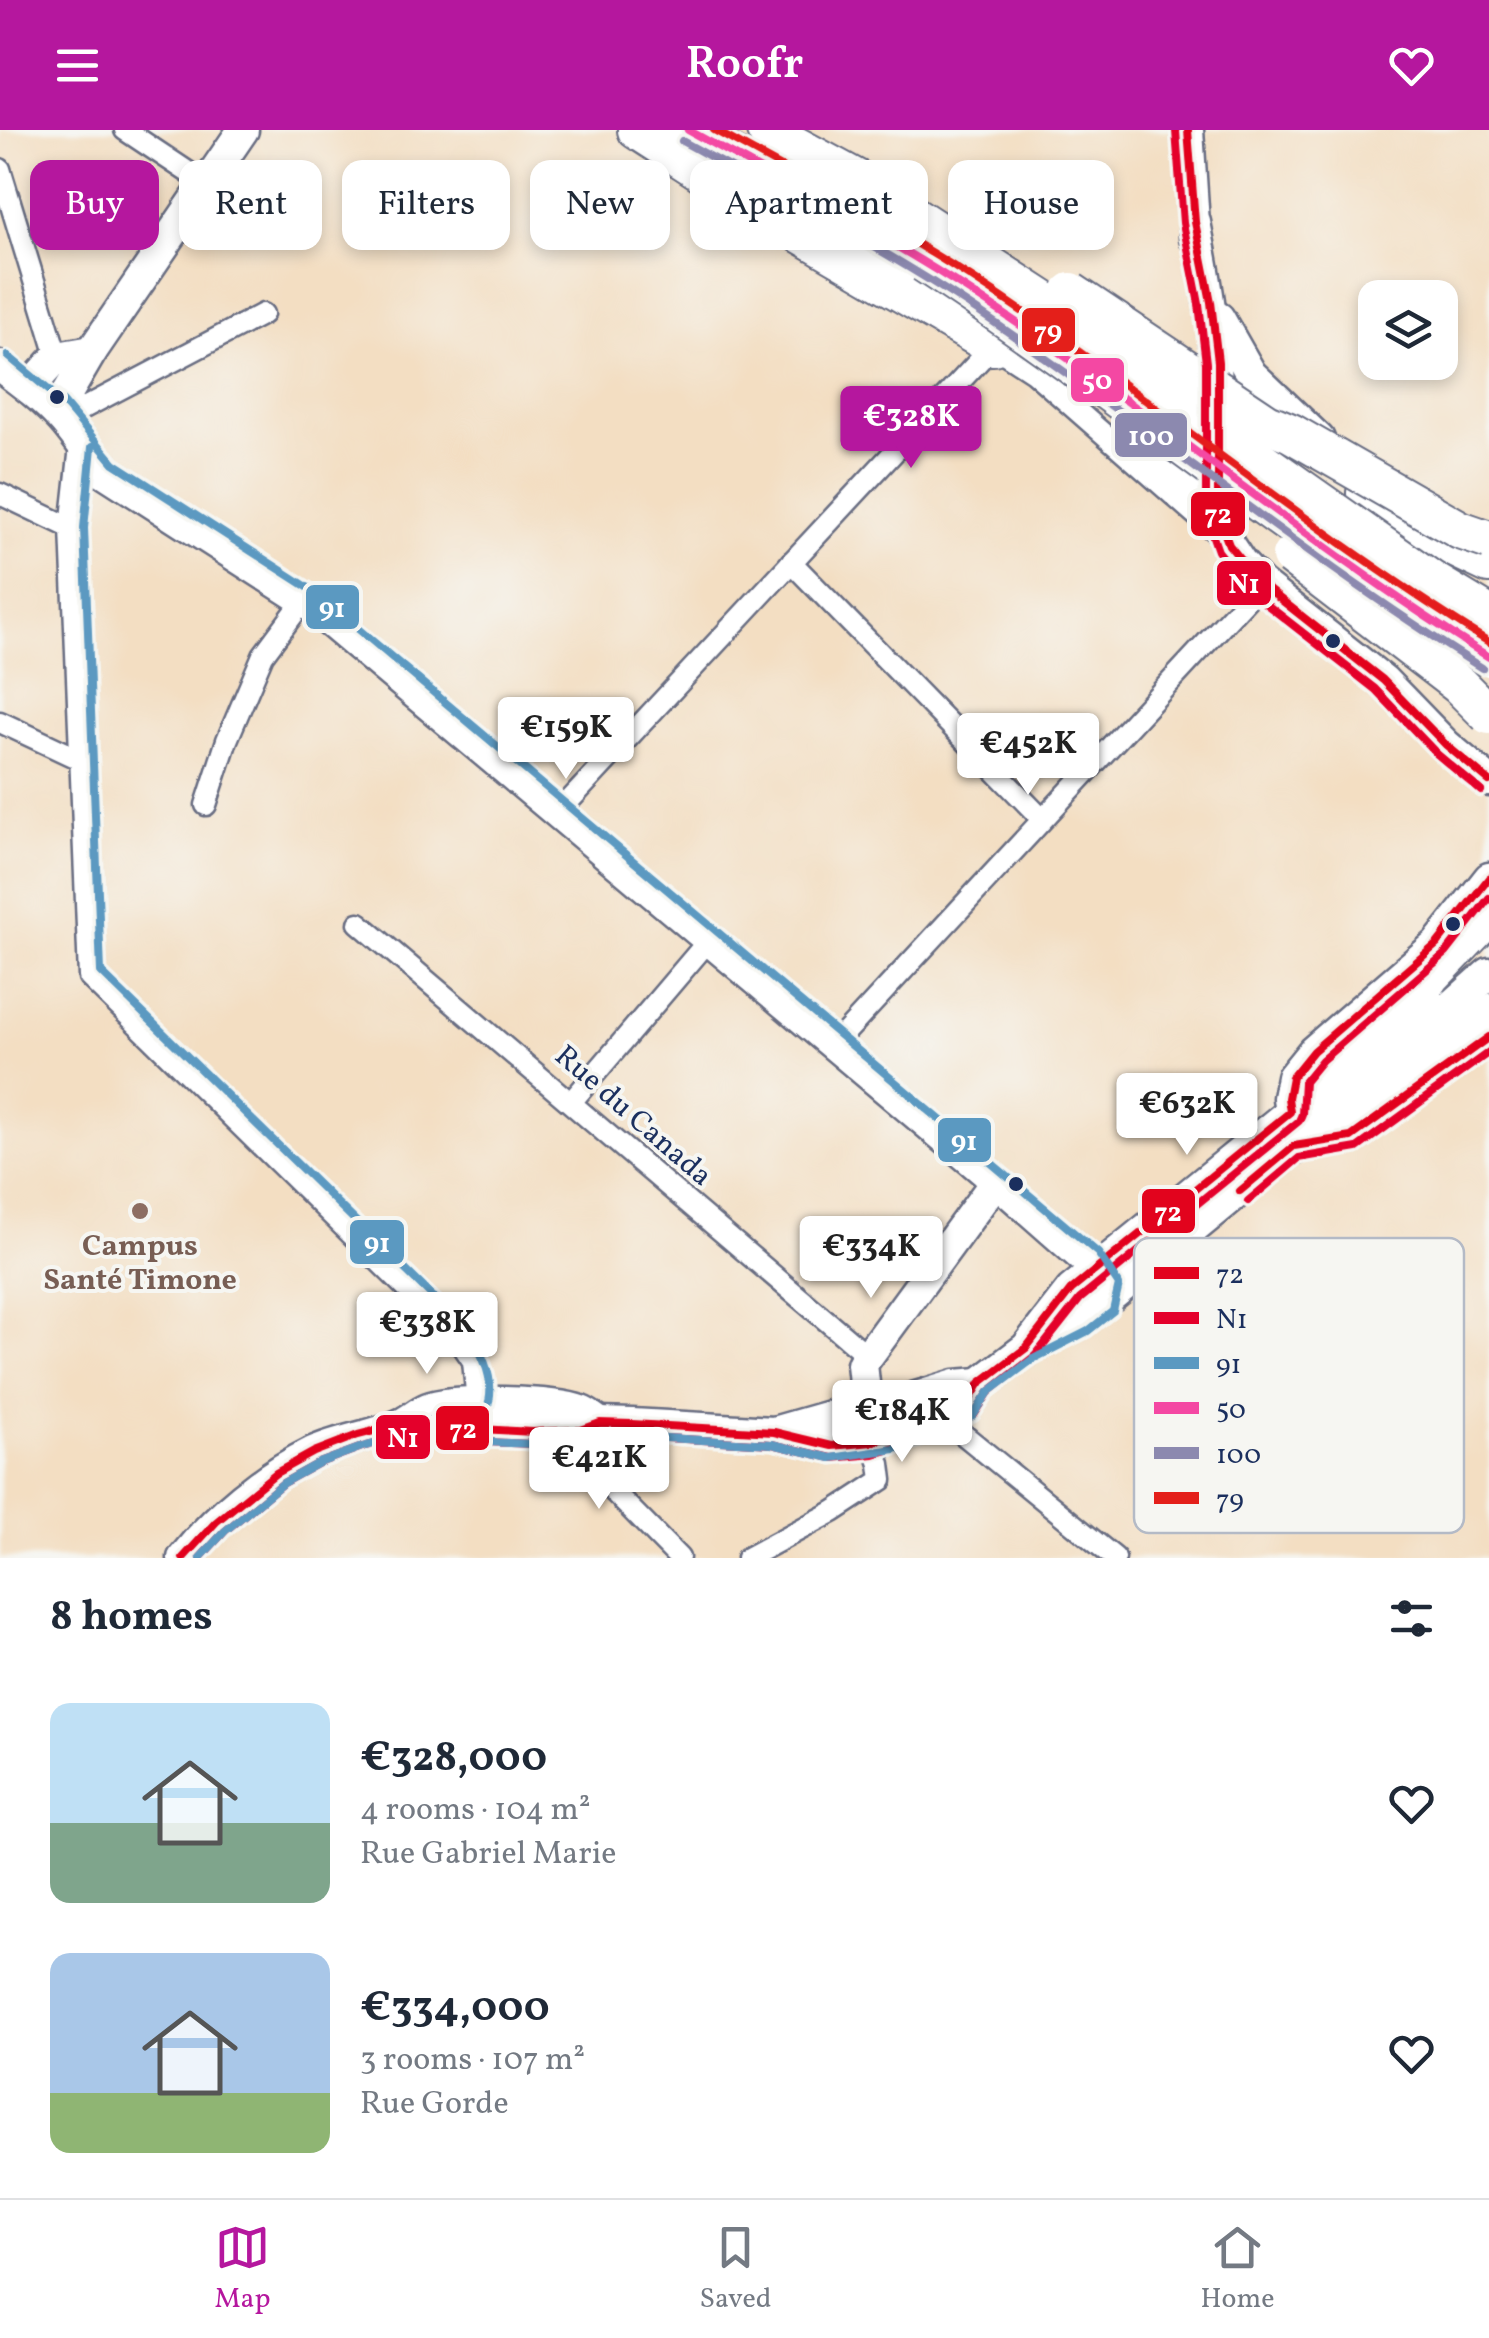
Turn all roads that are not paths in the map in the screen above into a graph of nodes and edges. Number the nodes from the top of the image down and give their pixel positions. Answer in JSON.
{"nodes":[{"id":1,"x":124,"y":130,"type":"edge"},
{"id":2,"x":243,"y":130,"type":"edge"},
{"id":3,"x":637,"y":130,"type":"edge"},
{"id":4,"x":688,"y":130,"type":"edge"},
{"id":5,"x":1188,"y":130,"type":"edge"},
{"id":6,"x":782,"y":154,"type":"edge"},
{"id":7,"x":222,"y":160,"type":"edge"},
{"id":8,"x":179,"y":166,"type":"edge"},
{"id":9,"x":0,"y":169,"type":"edge"},
{"id":10,"x":928,"y":213,"type":"edge"},
{"id":11,"x":1195,"y":222,"type":"junction"},
{"id":12,"x":179,"y":224,"type":"edge"},
{"id":13,"x":928,"y":225,"type":"edge"},
{"id":14,"x":924,"y":263,"type":"junction"},
{"id":15,"x":1211,"y":302,"type":"junction"},
{"id":16,"x":263,"y":314,"type":"dead end"},
{"id":17,"x":993,"y":346,"type":"junction"},
{"id":18,"x":92,"y":351,"type":"junction"},
{"id":19,"x":57,"y":357,"type":"junction"},
{"id":20,"x":1209,"y":361,"type":"junction"},
{"id":21,"x":0,"y":366,"type":"edge"},
{"id":22,"x":1251,"y":374,"type":"junction"},
{"id":23,"x":29,"y":388,"type":"junction"},
{"id":24,"x":65,"y":406,"type":"junction"},
{"id":25,"x":1267,"y":423,"type":"junction"},
{"id":26,"x":80,"y":446,"type":"junction"},
{"id":27,"x":0,"y":494,"type":"edge"},
{"id":28,"x":71,"y":528,"type":"junction"},
{"id":29,"x":1489,"y":540,"type":"edge"},
{"id":30,"x":1228,"y":545,"type":"junction"},
{"id":31,"x":1489,"y":549,"type":"edge"},
{"id":32,"x":792,"y":562,"type":"junction"},
{"id":33,"x":1489,"y":564,"type":"edge"},
{"id":34,"x":1261,"y":584,"type":"junction"},
{"id":35,"x":304,"y":600,"type":"junction"},
{"id":36,"x":1489,"y":615,"type":"edge"},
{"id":37,"x":1489,"y":657,"type":"edge"},
{"id":38,"x":1489,"y":714,"type":"edge"},
{"id":39,"x":0,"y":722,"type":"edge"},
{"id":40,"x":81,"y":760,"type":"junction"},
{"id":41,"x":1489,"y":781,"type":"edge"},
{"id":42,"x":206,"y":805,"type":"dead end"},
{"id":43,"x":557,"y":814,"type":"junction"},
{"id":44,"x":1042,"y":819,"type":"junction"},
{"id":45,"x":1486,"y":893,"type":"edge"},
{"id":46,"x":359,"y":923,"type":"dead end"},
{"id":47,"x":708,"y":941,"type":"junction"},
{"id":48,"x":1489,"y":943,"type":"edge"},
{"id":49,"x":1489,"y":973,"type":"edge"},
{"id":50,"x":1409,"y":1008,"type":"junction"},
{"id":51,"x":1489,"y":1013,"type":"edge"},
{"id":52,"x":1489,"y":1037,"type":"edge"},
{"id":53,"x":833,"y":1046,"type":"junction"},
{"id":54,"x":1363,"y":1066,"type":"junction"},
{"id":55,"x":572,"y":1101,"type":"junction"},
{"id":56,"x":1292,"y":1129,"type":"junction"},
{"id":57,"x":996,"y":1181,"type":"junction"},
{"id":58,"x":1141,"y":1238,"type":"edge"},
{"id":59,"x":1173,"y":1238,"type":"edge"},
{"id":60,"x":1134,"y":1243,"type":"edge"},
{"id":61,"x":1097,"y":1270,"type":"junction"},
{"id":62,"x":1134,"y":1274,"type":"edge"},
{"id":63,"x":1105,"y":1301,"type":"junction"},
{"id":64,"x":1026,"y":1348,"type":"junction"},
{"id":65,"x":868,"y":1356,"type":"junction"},
{"id":66,"x":980,"y":1384,"type":"junction"},
{"id":67,"x":477,"y":1402,"type":"junction"},
{"id":68,"x":866,"y":1409,"type":"junction"},
{"id":69,"x":943,"y":1418,"type":"junction"},
{"id":70,"x":600,"y":1423,"type":"junction"},
{"id":71,"x":400,"y":1424,"type":"junction"},
{"id":72,"x":494,"y":1430,"type":"junction"},
{"id":73,"x":555,"y":1432,"type":"junction"},
{"id":74,"x":774,"y":1432,"type":"junction"},
{"id":75,"x":882,"y":1439,"type":"junction"},
{"id":76,"x":183,"y":1558,"type":"edge"},
{"id":77,"x":679,"y":1558,"type":"edge"},
{"id":78,"x":747,"y":1558,"type":"edge"},
{"id":79,"x":1115,"y":1558,"type":"edge"}],
"edges":[{"from":1,"to":8,"type":"street"},
{"from":2,"to":7,"type":"street"},
{"from":3,"to":17,"type":"highway"},
{"from":4,"to":6,"type":"highway"},
{"from":5,"to":11,"type":"street"},
{"from":6,"to":14,"type":"highway"},
{"from":9,"to":19,"type":"street"},
{"from":10,"to":25,"type":"highway","bridge":true},
{"from":11,"to":15,"type":"street"},
{"from":11,"to":20,"type":"street"},
{"from":12,"to":18,"type":"street"},
{"from":13,"to":36,"type":"highway","bridge":true},
{"from":14,"to":37,"type":"highway","bridge":true},
{"from":14,"to":38,"type":"highway","bridge":true},
{"from":15,"to":20,"type":"street"},
{"from":15,"to":22,"type":"street"},
{"from":16,"to":24,"type":"street"},
{"from":17,"to":30,"type":"street"},
{"from":17,"to":32,"type":"street"},
{"from":18,"to":19,"type":"street"},
{"from":18,"to":24,"type":"street"},
{"from":19,"to":23,"type":"street"},
{"from":19,"to":24,"type":"street"},
{"from":20,"to":22,"type":"street"},
{"from":20,"to":30,"type":"street"},
{"from":21,"to":23,"type":"street"},
{"from":22,"to":31,"type":"street"},
{"from":23,"to":24,"type":"street"},
{"from":24,"to":26,"type":"street"},
{"from":25,"to":29,"type":"highway","bridge":true},
{"from":25,"to":33,"type":"highway","bridge":true},
{"from":26,"to":28,"type":"street"},
{"from":26,"to":35,"type":"street"},
{"from":27,"to":28,"type":"street"},
{"from":28,"to":40,"type":"street"},
{"from":30,"to":34,"type":"street"},
{"from":32,"to":43,"type":"street"},
{"from":32,"to":44,"type":"street"},
{"from":34,"to":41,"type":"street"},
{"from":34,"to":44,"type":"street"},
{"from":35,"to":42,"type":"street"},
{"from":35,"to":43,"type":"street"},
{"from":39,"to":40,"type":"street"},
{"from":40,"to":67,"type":"street"},
{"from":43,"to":47,"type":"street"},
{"from":44,"to":53,"type":"street"},
{"from":45,"to":50,"type":"highway"},
{"from":45,"to":56,"type":"street"},
{"from":46,"to":55,"type":"street","name":"Rue du Canada"},
{"from":47,"to":53,"type":"street"},
{"from":47,"to":55,"type":"street"},
{"from":48,"to":50,"type":"street"},
{"from":49,"to":54,"type":"street"},
{"from":50,"to":54,"type":"street"},
{"from":51,"to":56,"type":"highway"},
{"from":52,"to":56,"type":"street"},
{"from":53,"to":57,"type":"street"},
{"from":54,"to":56,"type":"street"},
{"from":55,"to":65,"type":"street","name":"Rue du Canada"},
{"from":56,"to":58,"type":"street"},
{"from":56,"to":59,"type":"street"},
{"from":57,"to":61,"type":"street"},
{"from":57,"to":65,"type":"street"},
{"from":60,"to":61,"type":"street"},
{"from":61,"to":63,"type":"street"},
{"from":61,"to":64,"type":"street"},
{"from":62,"to":63,"type":"street"},
{"from":63,"to":64,"type":"street"},
{"from":64,"to":66,"type":"street"},
{"from":65,"to":68,"type":"street"},
{"from":66,"to":68,"type":"street"},
{"from":66,"to":69,"type":"street"},
{"from":67,"to":70,"type":"street"},
{"from":67,"to":71,"type":"street"},
{"from":67,"to":72,"type":"street"},
{"from":68,"to":74,"type":"street"},
{"from":68,"to":75,"type":"street"},
{"from":69,"to":75,"type":"street"},
{"from":69,"to":79,"type":"street"},
{"from":70,"to":73,"type":"street"},
{"from":70,"to":74,"type":"street"},
{"from":71,"to":72,"type":"street"},
{"from":71,"to":76,"type":"street"},
{"from":72,"to":73,"type":"street"},
{"from":73,"to":77,"type":"street"},
{"from":74,"to":75,"type":"street"},
{"from":75,"to":78,"type":"street"}]}
